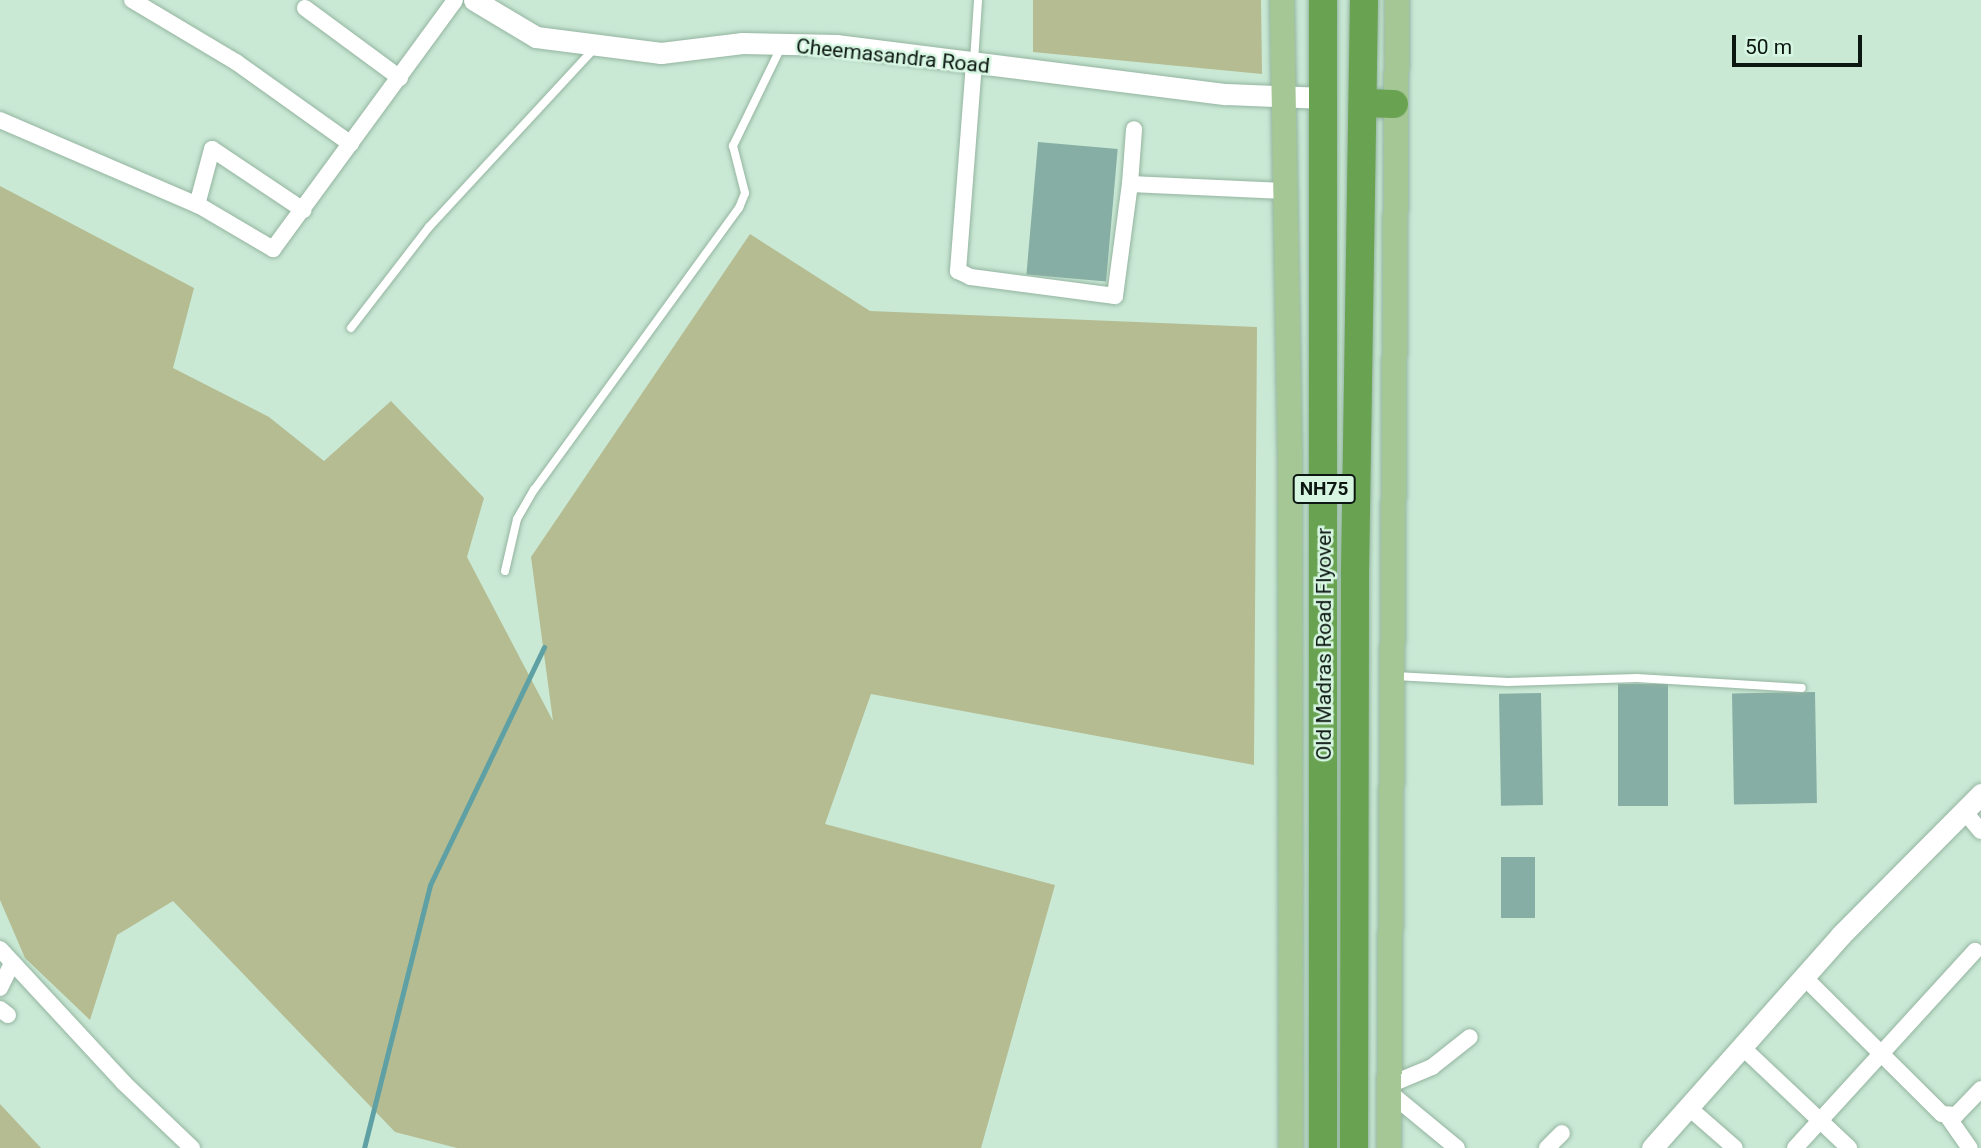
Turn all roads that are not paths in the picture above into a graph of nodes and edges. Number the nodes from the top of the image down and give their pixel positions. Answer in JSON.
{"nodes":[{"id":1,"x":132,"y":0,"type":"edge"},
{"id":2,"x":455,"y":0,"type":"edge"},
{"id":3,"x":474,"y":0,"type":"edge"},
{"id":4,"x":978,"y":0,"type":"edge"},
{"id":5,"x":1282,"y":0,"type":"edge"},
{"id":6,"x":1323,"y":0,"type":"edge"},
{"id":7,"x":1364,"y":0,"type":"edge"},
{"id":8,"x":1397,"y":0,"type":"edge"},
{"id":9,"x":305,"y":8,"type":"dead end"},
{"id":10,"x":783,"y":44,"type":"junction"},
{"id":11,"x":598,"y":45,"type":"junction"},
{"id":12,"x":974,"y":64,"type":"junction"},
{"id":13,"x":400,"y":78,"type":"junction"},
{"id":14,"x":1280,"y":95,"type":"junction"},
{"id":15,"x":1324,"y":98,"type":"junction"},
{"id":16,"x":1364,"y":103,"type":"junction"},
{"id":17,"x":1394,"y":104,"type":"junction"},
{"id":18,"x":0,"y":120,"type":"edge"},
{"id":19,"x":1134,"y":129,"type":"dead end"},
{"id":20,"x":351,"y":144,"type":"junction"},
{"id":21,"x":1130,"y":184,"type":"junction"},
{"id":22,"x":1284,"y":191,"type":"junction"},
{"id":23,"x":197,"y":205,"type":"junction"},
{"id":24,"x":303,"y":210,"type":"junction"},
{"id":25,"x":351,"y":328,"type":"dead end"},
{"id":26,"x":505,"y":571,"type":"dead end"},
{"id":27,"x":1392,"y":676,"type":"junction"},
{"id":28,"x":1802,"y":688,"type":"dead end"},
{"id":29,"x":1981,"y":794,"type":"edge"},
{"id":30,"x":1964,"y":811,"type":"junction"},
{"id":31,"x":1981,"y":831,"type":"edge"},
{"id":32,"x":0,"y":949,"type":"edge"},
{"id":33,"x":1975,"y":951,"type":"dead end"},
{"id":34,"x":12,"y":963,"type":"junction"},
{"id":35,"x":1804,"y":977,"type":"junction"},
{"id":36,"x":0,"y":988,"type":"edge"},
{"id":37,"x":1470,"y":1037,"type":"dead end"},
{"id":38,"x":1742,"y":1047,"type":"junction"},
{"id":39,"x":1883,"y":1054,"type":"junction"},
{"id":40,"x":1389,"y":1089,"type":"junction"},
{"id":41,"x":1981,"y":1089,"type":"edge"},
{"id":42,"x":1688,"y":1107,"type":"junction"},
{"id":43,"x":1948,"y":1117,"type":"junction"},
{"id":44,"x":1820,"y":1120,"type":"junction"},
{"id":45,"x":1562,"y":1133,"type":"dead end"},
{"id":46,"x":192,"y":1148,"type":"edge"},
{"id":47,"x":1291,"y":1148,"type":"edge"},
{"id":48,"x":1324,"y":1148,"type":"edge"},
{"id":49,"x":1354,"y":1148,"type":"edge"},
{"id":50,"x":1389,"y":1148,"type":"edge"},
{"id":51,"x":1457,"y":1148,"type":"edge"},
{"id":52,"x":1547,"y":1148,"type":"edge"},
{"id":53,"x":1652,"y":1148,"type":"edge"},
{"id":54,"x":1735,"y":1148,"type":"edge"},
{"id":55,"x":1795,"y":1148,"type":"edge"},
{"id":56,"x":1849,"y":1148,"type":"edge"},
{"id":57,"x":1970,"y":1148,"type":"edge"}],
"edges":[{"from":1,"to":20,"type":"street"},
{"from":2,"to":13,"type":"street"},
{"from":3,"to":11,"type":"street","name":"Cheemasandra Road"},
{"from":4,"to":12,"type":"lane"},
{"from":5,"to":14,"type":"main road"},
{"from":6,"to":15,"type":"highway","number":"NH75"},
{"from":7,"to":16,"type":"highway","number":"NH75"},
{"from":8,"to":17,"type":"main road"},
{"from":9,"to":13,"type":"street"},
{"from":10,"to":11,"type":"street","name":"Cheemasandra Road"},
{"from":10,"to":12,"type":"street","name":"Cheemasandra Road"},
{"from":10,"to":26,"type":"lane"},
{"from":11,"to":25,"type":"lane"},
{"from":12,"to":14,"type":"street","name":"Cheemasandra Road"},
{"from":12,"to":21,"type":"street"},
{"from":13,"to":20,"type":"street"},
{"from":14,"to":15,"type":"street","name":"Cheemasandra Road"},
{"from":14,"to":22,"type":"main road"},
{"from":15,"to":48,"type":"highway","name":"Old Madras Road Flyover","number":"NH75"},
{"from":16,"to":17,"type":"highway"},
{"from":16,"to":49,"type":"highway","name":"Old Madras Road Flyover","number":"NH75"},
{"from":17,"to":27,"type":"main road"},
{"from":18,"to":23,"type":"street"},
{"from":19,"to":21,"type":"street"},
{"from":20,"to":24,"type":"street"},
{"from":21,"to":22,"type":"street"},
{"from":22,"to":47,"type":"main road"},
{"from":23,"to":24,"type":"street"},
{"from":23,"to":24,"type":"street"},
{"from":27,"to":28,"type":"lane"},
{"from":27,"to":40,"type":"main road"},
{"from":29,"to":30,"type":"street"},
{"from":30,"to":31,"type":"street"},
{"from":30,"to":35,"type":"street"},
{"from":32,"to":34,"type":"street"},
{"from":33,"to":39,"type":"street"},
{"from":34,"to":36,"type":"street"},
{"from":34,"to":46,"type":"street"},
{"from":35,"to":38,"type":"street"},
{"from":35,"to":39,"type":"street"},
{"from":37,"to":40,"type":"street"},
{"from":38,"to":42,"type":"street"},
{"from":38,"to":44,"type":"street"},
{"from":39,"to":43,"type":"street"},
{"from":39,"to":44,"type":"street"},
{"from":40,"to":50,"type":"main road"},
{"from":40,"to":51,"type":"street"},
{"from":41,"to":43,"type":"street"},
{"from":42,"to":53,"type":"street"},
{"from":42,"to":54,"type":"street"},
{"from":43,"to":57,"type":"street"},
{"from":44,"to":55,"type":"street"},
{"from":44,"to":56,"type":"street"},
{"from":45,"to":52,"type":"street"}]}
